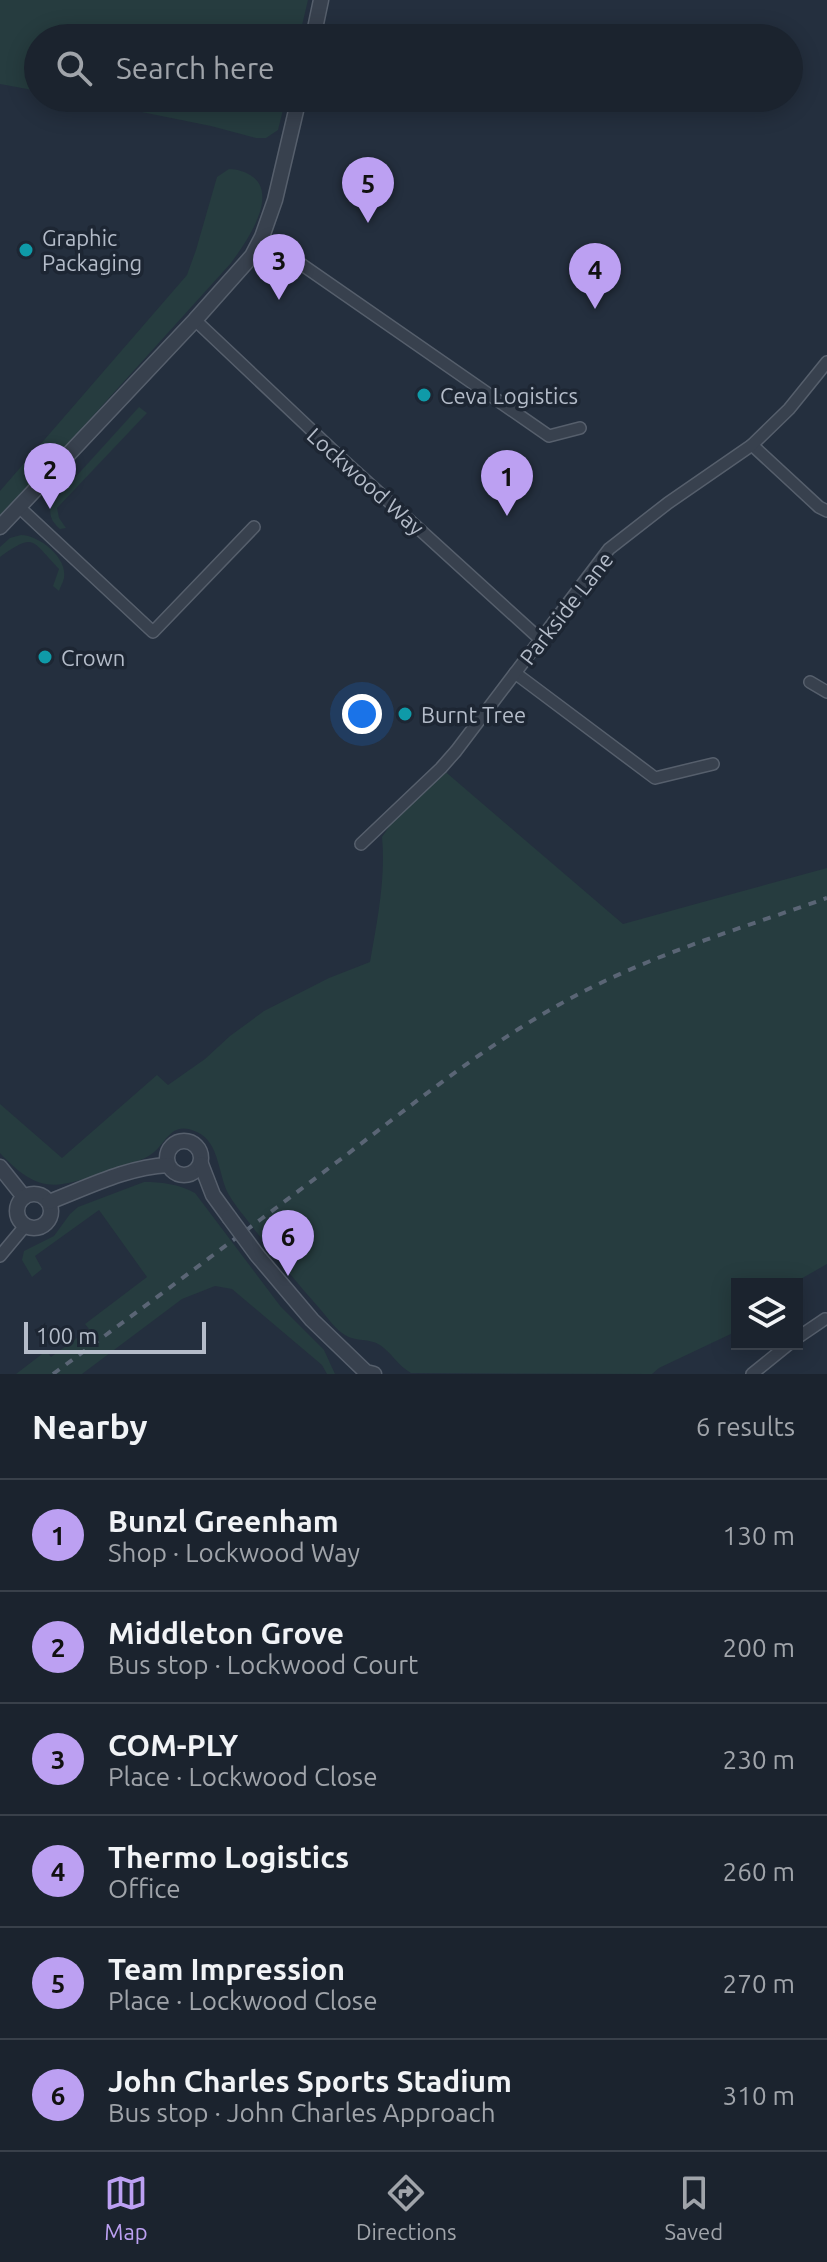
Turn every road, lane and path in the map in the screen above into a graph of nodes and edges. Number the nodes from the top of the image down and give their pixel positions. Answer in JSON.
{"nodes":[{"id":1,"x":321,"y":0,"type":"edge"},
{"id":2,"x":316,"y":24,"type":"edge"},
{"id":3,"x":296,"y":112,"type":"edge"},
{"id":4,"x":262,"y":237,"type":"junction"},
{"id":5,"x":195,"y":320,"type":"junction"},
{"id":6,"x":827,"y":362,"type":"edge"},
{"id":7,"x":580,"y":428,"type":"dead end"},
{"id":8,"x":752,"y":445,"type":"junction"},
{"id":9,"x":20,"y":508,"type":"junction"},
{"id":10,"x":827,"y":511,"type":"edge"},
{"id":11,"x":0,"y":527,"type":"edge"},
{"id":12,"x":254,"y":527,"type":"dead end"},
{"id":13,"x":540,"y":639,"type":"junction"},
{"id":14,"x":515,"y":673,"type":"junction"},
{"id":15,"x":810,"y":682,"type":"dead end"},
{"id":16,"x":827,"y":692,"type":"edge"},
{"id":17,"x":713,"y":764,"type":"dead end"},
{"id":18,"x":361,"y":844,"type":"dead end"},
{"id":19,"x":201,"y":1164,"type":"junction"},
{"id":20,"x":168,"y":1165,"type":"junction"},
{"id":21,"x":0,"y":1167,"type":"edge"},
{"id":22,"x":185,"y":1175,"type":"junction"},
{"id":23,"x":213,"y":1195,"type":"junction"},
{"id":24,"x":24,"y":1197,"type":"junction"},
{"id":25,"x":49,"y":1202,"type":"junction"},
{"id":26,"x":25,"y":1226,"type":"junction"},
{"id":27,"x":0,"y":1256,"type":"edge"},
{"id":28,"x":825,"y":1319,"type":"edge"},
{"id":29,"x":803,"y":1334,"type":"edge"},
{"id":30,"x":782,"y":1350,"type":"edge"},
{"id":31,"x":370,"y":1373,"type":"edge"},
{"id":32,"x":752,"y":1374,"type":"edge"}],
"edges":[{"from":1,"to":2,"type":"street"},
{"from":3,"to":4,"type":"street"},
{"from":4,"to":5,"type":"street"},
{"from":4,"to":7,"type":"street"},
{"from":5,"to":9,"type":"street"},
{"from":5,"to":13,"type":"street","name":"Lockwood Way"},
{"from":6,"to":8,"type":"street","name":"Parkside Lane"},
{"from":8,"to":10,"type":"street"},
{"from":8,"to":13,"type":"street","name":"Parkside Lane"},
{"from":9,"to":11,"type":"street"},
{"from":9,"to":12,"type":"street"},
{"from":13,"to":14,"type":"street","name":"Parkside Lane"},
{"from":14,"to":17,"type":"street"},
{"from":14,"to":18,"type":"street","name":"Parkside Lane"},
{"from":15,"to":16,"type":"street"},
{"from":19,"to":20,"type":"street"},
{"from":19,"to":22,"type":"street"},
{"from":19,"to":23,"type":"street"},
{"from":20,"to":22,"type":"street"},
{"from":20,"to":25,"type":"street"},
{"from":21,"to":24,"type":"street"},
{"from":22,"to":23,"type":"street"},
{"from":23,"to":31,"type":"street","bridge":true},
{"from":24,"to":25,"type":"street"},
{"from":24,"to":26,"type":"street"},
{"from":25,"to":26,"type":"street"},
{"from":26,"to":27,"type":"street"},
{"from":28,"to":29,"type":"street"},
{"from":30,"to":32,"type":"street"}]}
